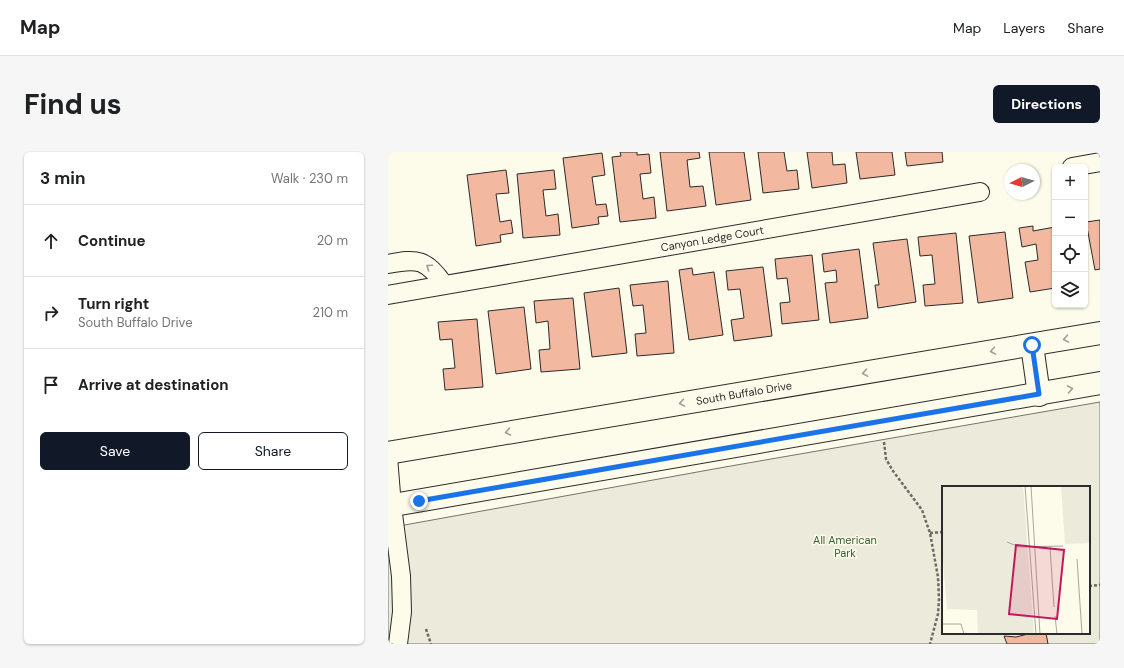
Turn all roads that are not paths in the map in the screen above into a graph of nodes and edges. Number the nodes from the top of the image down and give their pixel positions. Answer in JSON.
{"nodes":[{"id":1,"x":1100,"y":162,"type":"edge"},
{"id":2,"x":1088,"y":164,"type":"edge"},
{"id":3,"x":980,"y":192,"type":"dead end"},
{"id":4,"x":388,"y":264,"type":"edge"},
{"id":5,"x":444,"y":285,"type":"junction"},
{"id":6,"x":388,"y":295,"type":"edge"},
{"id":7,"x":1100,"y":333,"type":"edge"},
{"id":8,"x":1032,"y":345,"type":"junction"},
{"id":9,"x":1100,"y":384,"type":"edge"},
{"id":10,"x":1039,"y":394,"type":"junction"},
{"id":11,"x":388,"y":453,"type":"edge"},
{"id":12,"x":388,"y":457,"type":"edge"},
{"id":13,"x":390,"y":506,"type":"edge"},
{"id":14,"x":398,"y":644,"type":"edge"}],
"edges":[{"from":1,"to":2,"type":"street"},
{"from":3,"to":5,"type":"street","name":"Canyon Ledge Court"},
{"from":5,"to":4,"type":"street","one_way":true},
{"from":5,"to":6,"type":"street","name":"Canyon Ledge Court"},
{"from":7,"to":8,"type":"main road","name":"South Buffalo Drive","one_way":true},
{"from":8,"to":10,"type":"main road"},
{"from":8,"to":11,"type":"main road","name":"South Buffalo Drive","one_way":true},
{"from":10,"to":9,"type":"main road","one_way":true},
{"from":10,"to":13,"type":"main road"},
{"from":12,"to":13,"type":"street"},
{"from":13,"to":14,"type":"street"}]}
